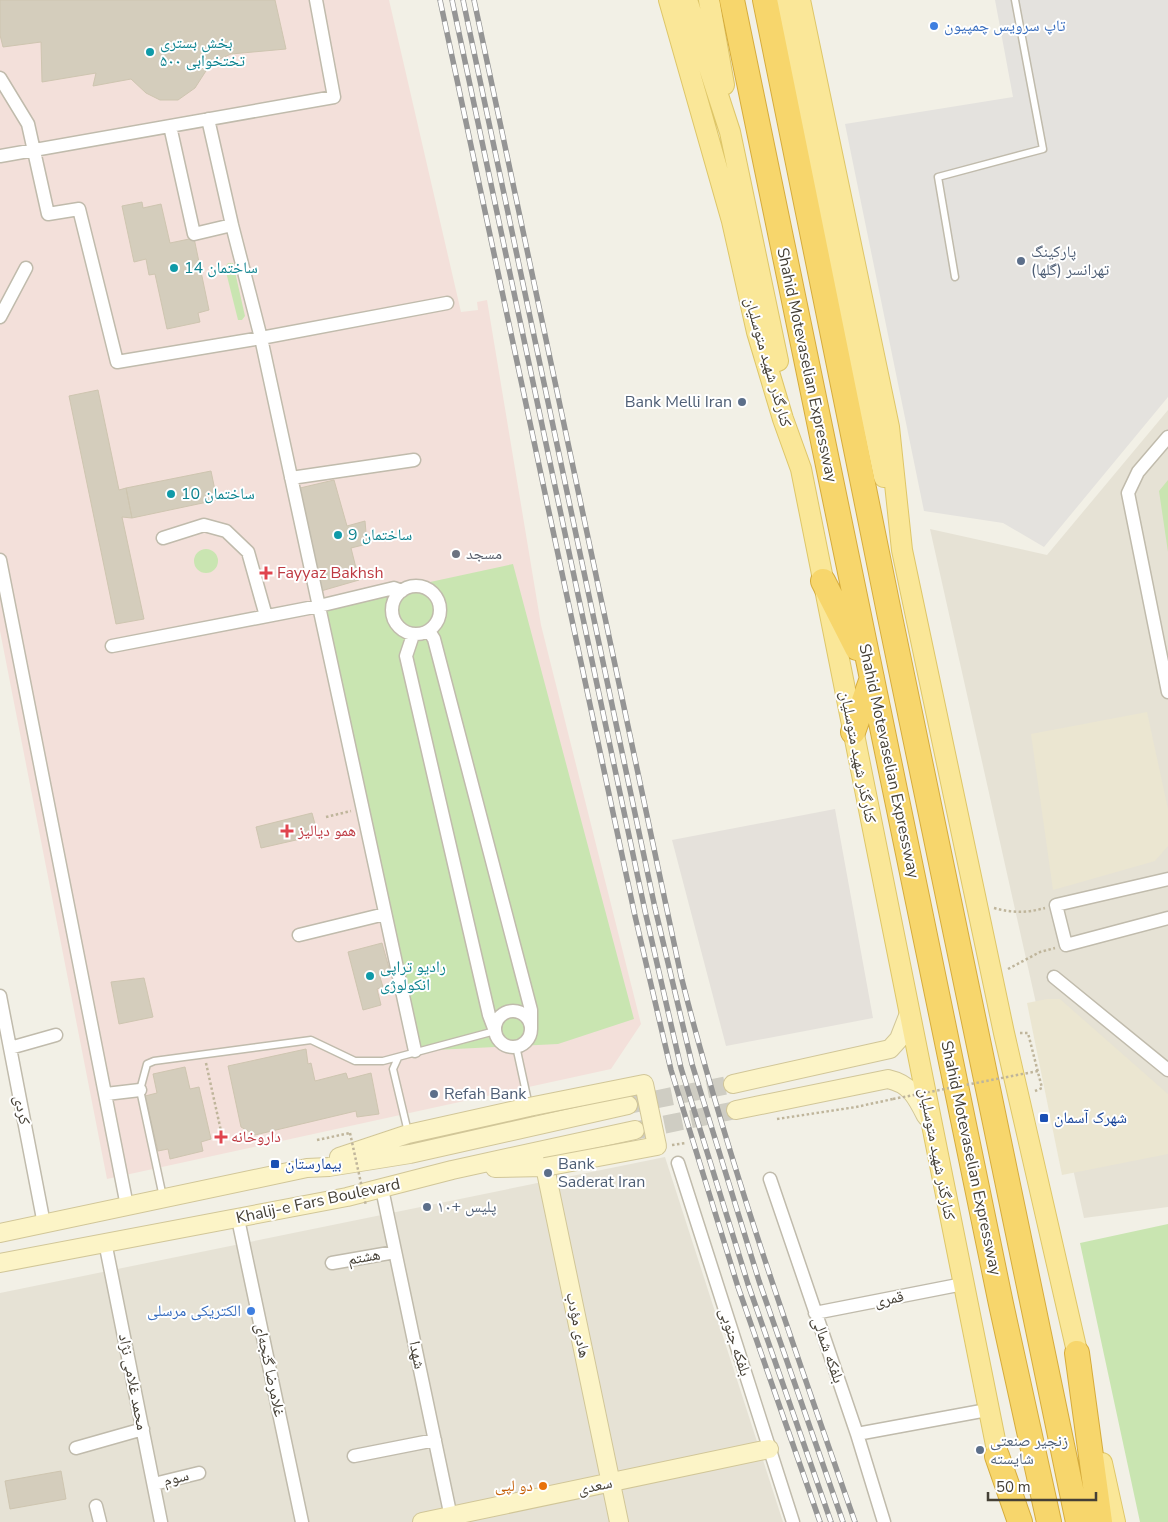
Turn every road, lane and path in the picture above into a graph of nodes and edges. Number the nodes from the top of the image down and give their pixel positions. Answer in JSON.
{"nodes":[{"id":1,"x":316,"y":0,"type":"edge"},
{"id":2,"x":669,"y":0,"type":"edge"},
{"id":3,"x":687,"y":0,"type":"edge"},
{"id":4,"x":709,"y":0,"type":"edge"},
{"id":5,"x":732,"y":0,"type":"edge"},
{"id":6,"x":765,"y":0,"type":"edge"},
{"id":7,"x":782,"y":0,"type":"edge"},
{"id":8,"x":800,"y":0,"type":"edge"},
{"id":9,"x":808,"y":0,"type":"edge"},
{"id":10,"x":1015,"y":0,"type":"edge"},
{"id":11,"x":812,"y":57,"type":"junction"},
{"id":12,"x":0,"y":78,"type":"edge"},
{"id":13,"x":208,"y":119,"type":"junction"},
{"id":14,"x":170,"y":126,"type":"junction"},
{"id":15,"x":730,"y":132,"type":"junction"},
{"id":16,"x":33,"y":150,"type":"junction"},
{"id":17,"x":0,"y":156,"type":"edge"},
{"id":18,"x":232,"y":225,"type":"junction"},
{"id":19,"x":26,"y":268,"type":"dead end"},
{"id":20,"x":955,"y":277,"type":"dead end"},
{"id":21,"x":447,"y":303,"type":"dead end"},
{"id":22,"x":0,"y":317,"type":"edge"},
{"id":23,"x":260,"y":338,"type":"junction"},
{"id":24,"x":1168,"y":436,"type":"edge"},
{"id":25,"x":414,"y":460,"type":"dead end"},
{"id":26,"x":801,"y":470,"type":"junction"},
{"id":27,"x":291,"y":478,"type":"junction"},
{"id":28,"x":163,"y":538,"type":"dead end"},
{"id":29,"x":902,"y":550,"type":"junction"},
{"id":30,"x":0,"y":560,"type":"edge"},
{"id":31,"x":823,"y":580,"type":"junction"},
{"id":32,"x":402,"y":591,"type":"junction"},
{"id":33,"x":319,"y":606,"type":"junction"},
{"id":34,"x":266,"y":616,"type":"junction"},
{"id":35,"x":429,"y":631,"type":"junction"},
{"id":36,"x":413,"y":635,"type":"junction"},
{"id":37,"x":112,"y":646,"type":"dead end"},
{"id":38,"x":872,"y":678,"type":"junction"},
{"id":39,"x":1168,"y":692,"type":"edge"},
{"id":40,"x":853,"y":732,"type":"junction"},
{"id":41,"x":363,"y":808,"type":"junction"},
{"id":42,"x":326,"y":817,"type":"dead end"},
{"id":43,"x":1168,"y":879,"type":"edge"},
{"id":44,"x":976,"y":903,"type":"junction"},
{"id":45,"x":1056,"y":904,"type":"junction"},
{"id":46,"x":386,"y":914,"type":"junction"},
{"id":47,"x":1168,"y":918,"type":"edge"},
{"id":48,"x":299,"y":935,"type":"dead end"},
{"id":49,"x":1066,"y":945,"type":"junction"},
{"id":50,"x":1054,"y":976,"type":"dead end"},
{"id":51,"x":992,"y":980,"type":"junction"},
{"id":52,"x":0,"y":996,"type":"edge"},
{"id":53,"x":908,"y":1016,"type":"junction"},
{"id":54,"x":531,"y":1029,"type":"junction"},
{"id":55,"x":495,"y":1031,"type":"junction"},
{"id":56,"x":1028,"y":1033,"type":"dead end"},
{"id":57,"x":56,"y":1035,"type":"dead end"},
{"id":58,"x":516,"y":1046,"type":"junction"},
{"id":59,"x":10,"y":1048,"type":"junction"},
{"id":60,"x":415,"y":1052,"type":"junction"},
{"id":61,"x":205,"y":1054,"type":"junction"},
{"id":62,"x":398,"y":1058,"type":"junction"},
{"id":63,"x":1168,"y":1070,"type":"edge"},
{"id":64,"x":1038,"y":1071,"type":"junction"},
{"id":65,"x":733,"y":1084,"type":"tunnel mouth"},
{"id":66,"x":1042,"y":1088,"type":"dead end"},
{"id":67,"x":140,"y":1090,"type":"junction"},
{"id":68,"x":106,"y":1094,"type":"junction"},
{"id":69,"x":628,"y":1105,"type":"tunnel mouth"},
{"id":70,"x":529,"y":1107,"type":"junction"},
{"id":71,"x":736,"y":1110,"type":"tunnel mouth"},
{"id":72,"x":769,"y":1120,"type":"dead end"},
{"id":73,"x":635,"y":1130,"type":"tunnel mouth"},
{"id":74,"x":933,"y":1130,"type":"junction"},
{"id":75,"x":220,"y":1131,"type":"dead end"},
{"id":76,"x":408,"y":1134,"type":"junction"},
{"id":77,"x":317,"y":1140,"type":"dead end"},
{"id":78,"x":678,"y":1163,"type":"dead end"},
{"id":79,"x":545,"y":1167,"type":"junction"},
{"id":80,"x":307,"y":1168,"type":"junction"},
{"id":81,"x":452,"y":1170,"type":"junction"},
{"id":82,"x":770,"y":1179,"type":"dead end"},
{"id":83,"x":382,"y":1189,"type":"junction"},
{"id":84,"x":164,"y":1198,"type":"junction"},
{"id":85,"x":127,"y":1206,"type":"junction"},
{"id":86,"x":366,"y":1206,"type":"dead end"},
{"id":87,"x":238,"y":1219,"type":"junction"},
{"id":88,"x":44,"y":1224,"type":"junction"},
{"id":89,"x":0,"y":1232,"type":"edge"},
{"id":90,"x":105,"y":1242,"type":"junction"},
{"id":91,"x":395,"y":1252,"type":"junction"},
{"id":92,"x":332,"y":1262,"type":"dead end"},
{"id":93,"x":0,"y":1263,"type":"edge"},
{"id":94,"x":963,"y":1284,"type":"junction"},
{"id":95,"x":815,"y":1313,"type":"junction"},
{"id":96,"x":1078,"y":1353,"type":"junction"},
{"id":97,"x":987,"y":1410,"type":"junction"},
{"id":98,"x":142,"y":1429,"type":"junction"},
{"id":99,"x":857,"y":1434,"type":"junction"},
{"id":100,"x":434,"y":1440,"type":"junction"},
{"id":101,"x":76,"y":1448,"type":"dead end"},
{"id":102,"x":769,"y":1449,"type":"junction"},
{"id":103,"x":354,"y":1456,"type":"dead end"},
{"id":104,"x":997,"y":1456,"type":"junction"},
{"id":105,"x":199,"y":1473,"type":"dead end"},
{"id":106,"x":611,"y":1482,"type":"junction"},
{"id":107,"x":154,"y":1484,"type":"junction"},
{"id":108,"x":96,"y":1506,"type":"dead end"},
{"id":109,"x":451,"y":1519,"type":"edge"},
{"id":110,"x":100,"y":1522,"type":"edge"},
{"id":111,"x":161,"y":1522,"type":"edge"},
{"id":112,"x":302,"y":1522,"type":"edge"},
{"id":113,"x":422,"y":1522,"type":"edge"},
{"id":114,"x":619,"y":1522,"type":"edge"},
{"id":115,"x":793,"y":1522,"type":"edge"},
{"id":116,"x":884,"y":1522,"type":"edge"},
{"id":117,"x":1012,"y":1522,"type":"edge"},
{"id":118,"x":1020,"y":1522,"type":"edge"},
{"id":119,"x":1048,"y":1522,"type":"edge"},
{"id":120,"x":1078,"y":1522,"type":"edge"},
{"id":121,"x":1100,"y":1522,"type":"edge"},
{"id":122,"x":1115,"y":1522,"type":"edge"}],
"edges":[{"from":1,"to":13,"type":"street"},
{"from":2,"to":26,"type":"main road","name":"کنارگذر شهید متوسلیان"},
{"from":3,"to":15,"type":"main road"},
{"from":4,"to":15,"type":"main road"},
{"from":5,"to":38,"type":"highway","name":"Shahid Motevaselian Expressway"},
{"from":6,"to":120,"type":"highway","name":"Shahid Motevaselian Expressway"},
{"from":7,"to":29,"type":"main road"},
{"from":8,"to":11,"type":"main road"},
{"from":9,"to":11,"type":"main road"},
{"from":10,"to":20,"type":"lane"},
{"from":11,"to":29,"type":"main road"},
{"from":12,"to":16,"type":"street"},
{"from":13,"to":14,"type":"street"},
{"from":13,"to":18,"type":"street"},
{"from":14,"to":16,"type":"street"},
{"from":14,"to":18,"type":"street"},
{"from":15,"to":26,"type":"main road"},
{"from":16,"to":17,"type":"street"},
{"from":16,"to":23,"type":"street"},
{"from":18,"to":23,"type":"street"},
{"from":19,"to":22,"type":"street"},
{"from":21,"to":23,"type":"street"},
{"from":23,"to":27,"type":"street"},
{"from":24,"to":39,"type":"street"},
{"from":25,"to":27,"type":"street"},
{"from":26,"to":31,"type":"main road","name":"کنارگذر شهید متوسلیان"},
{"from":27,"to":33,"type":"street"},
{"from":28,"to":34,"type":"street"},
{"from":29,"to":44,"type":"main road"},
{"from":30,"to":68,"type":"street"},
{"from":31,"to":38,"type":"highway"},
{"from":31,"to":40,"type":"main road","name":"کنارگذر شهید متوسلیان"},
{"from":32,"to":33,"type":"street"},
{"from":32,"to":35,"type":"street"},
{"from":32,"to":36,"type":"street"},
{"from":33,"to":34,"type":"street"},
{"from":33,"to":41,"type":"street"},
{"from":34,"to":37,"type":"street"},
{"from":35,"to":36,"type":"street"},
{"from":35,"to":54,"type":"street"},
{"from":36,"to":55,"type":"street"},
{"from":38,"to":40,"type":"highway"},
{"from":38,"to":119,"type":"highway","name":"Shahid Motevaselian Expressway"},
{"from":40,"to":53,"type":"main road","name":"کنارگذر شهید متوسلیان"},
{"from":41,"to":42,"type":"path"},
{"from":41,"to":46,"type":"street"},
{"from":43,"to":45,"type":"street"},
{"from":44,"to":45,"type":"path"},
{"from":44,"to":51,"type":"main road"},
{"from":45,"to":49,"type":"street"},
{"from":46,"to":48,"type":"street"},
{"from":46,"to":60,"type":"street"},
{"from":47,"to":49,"type":"street"},
{"from":49,"to":51,"type":"path"},
{"from":50,"to":63,"type":"street"},
{"from":51,"to":96,"type":"main road"},
{"from":52,"to":59,"type":"street","name":"کردی"},
{"from":53,"to":65,"type":"main road"},
{"from":53,"to":74,"type":"main road","name":"کنارگذر شهید متوسلیان"},
{"from":54,"to":55,"type":"street"},
{"from":54,"to":58,"type":"street"},
{"from":55,"to":58,"type":"street"},
{"from":55,"to":60,"type":"lane"},
{"from":56,"to":64,"type":"path"},
{"from":57,"to":59,"type":"street"},
{"from":58,"to":70,"type":"lane"},
{"from":59,"to":88,"type":"street","name":"کردی"},
{"from":60,"to":62,"type":"lane"},
{"from":61,"to":62,"type":"lane"},
{"from":61,"to":67,"type":"lane"},
{"from":61,"to":75,"type":"path"},
{"from":62,"to":76,"type":"lane"},
{"from":64,"to":66,"type":"path"},
{"from":64,"to":72,"type":"path","bridge":true},
{"from":67,"to":68,"type":"street"},
{"from":67,"to":84,"type":"lane"},
{"from":68,"to":85,"type":"street"},
{"from":69,"to":80,"type":"main road","name":"Khalij-e Fars Boulevard"},
{"from":70,"to":76,"type":"main road"},
{"from":70,"to":79,"type":"main road","bridge":true},
{"from":71,"to":74,"type":"main road"},
{"from":73,"to":81,"type":"main road","name":"Khalij-e Fars Boulevard"},
{"from":74,"to":94,"type":"main road","name":"کنارگذر شهید متوسلیان"},
{"from":76,"to":80,"type":"main road"},
{"from":77,"to":86,"type":"path","bridge":true},
{"from":78,"to":102,"type":"street","name":"بلفکه جنوبی"},
{"from":79,"to":81,"type":"main road"},
{"from":79,"to":106,"type":"main road","name":"هادی مؤدب"},
{"from":80,"to":84,"type":"main road","name":"Khalij-e Fars Boulevard"},
{"from":81,"to":83,"type":"main road","name":"Khalij-e Fars Boulevard"},
{"from":82,"to":95,"type":"street","name":"بلفکه شمالی"},
{"from":83,"to":87,"type":"main road","name":"Khalij-e Fars Boulevard"},
{"from":83,"to":91,"type":"street","name":"شهدا"},
{"from":84,"to":85,"type":"main road","name":"Khalij-e Fars Boulevard"},
{"from":85,"to":88,"type":"main road","name":"Khalij-e Fars Boulevard"},
{"from":87,"to":90,"type":"main road","name":"Khalij-e Fars Boulevard"},
{"from":87,"to":112,"type":"street","name":"غلامرضا گنجه‌ای"},
{"from":88,"to":89,"type":"main road","name":"Khalij-e Fars Boulevard"},
{"from":90,"to":93,"type":"main road","name":"Khalij-e Fars Boulevard"},
{"from":90,"to":98,"type":"street","name":"محمد غلامی نژاد"},
{"from":91,"to":92,"type":"street","name":"هشتم"},
{"from":91,"to":100,"type":"street","name":"شهدا"},
{"from":94,"to":95,"type":"street","name":"قمری"},
{"from":94,"to":97,"type":"main road","name":"کنارگذر شهید متوسلیان"},
{"from":95,"to":99,"type":"street","name":"بلفکه شمالی"},
{"from":96,"to":121,"type":"highway"},
{"from":96,"to":122,"type":"main road"},
{"from":97,"to":99,"type":"street"},
{"from":97,"to":104,"type":"main road","name":"کنارگذر شهید متوسلیان"},
{"from":98,"to":101,"type":"street"},
{"from":98,"to":107,"type":"street","name":"محمد غلامی نژاد"},
{"from":99,"to":116,"type":"street","name":"بلفکه شمالی"},
{"from":100,"to":103,"type":"street"},
{"from":100,"to":109,"type":"street","name":"شهدا"},
{"from":102,"to":106,"type":"main road","name":"سعدی"},
{"from":102,"to":115,"type":"street","name":"بلفکه جنوبی"},
{"from":104,"to":117,"type":"main road","name":"کنارگذر شهید متوسلیان"},
{"from":104,"to":118,"type":"highway"},
{"from":105,"to":107,"type":"street","name":"سوم"},
{"from":106,"to":109,"type":"main road","name":"سعدی"},
{"from":106,"to":114,"type":"main road","name":"هادی مؤدب"},
{"from":107,"to":111,"type":"street","name":"محمد غلامی نژاد"},
{"from":108,"to":110,"type":"street"},
{"from":109,"to":113,"type":"main road","name":"سعدی"}]}
